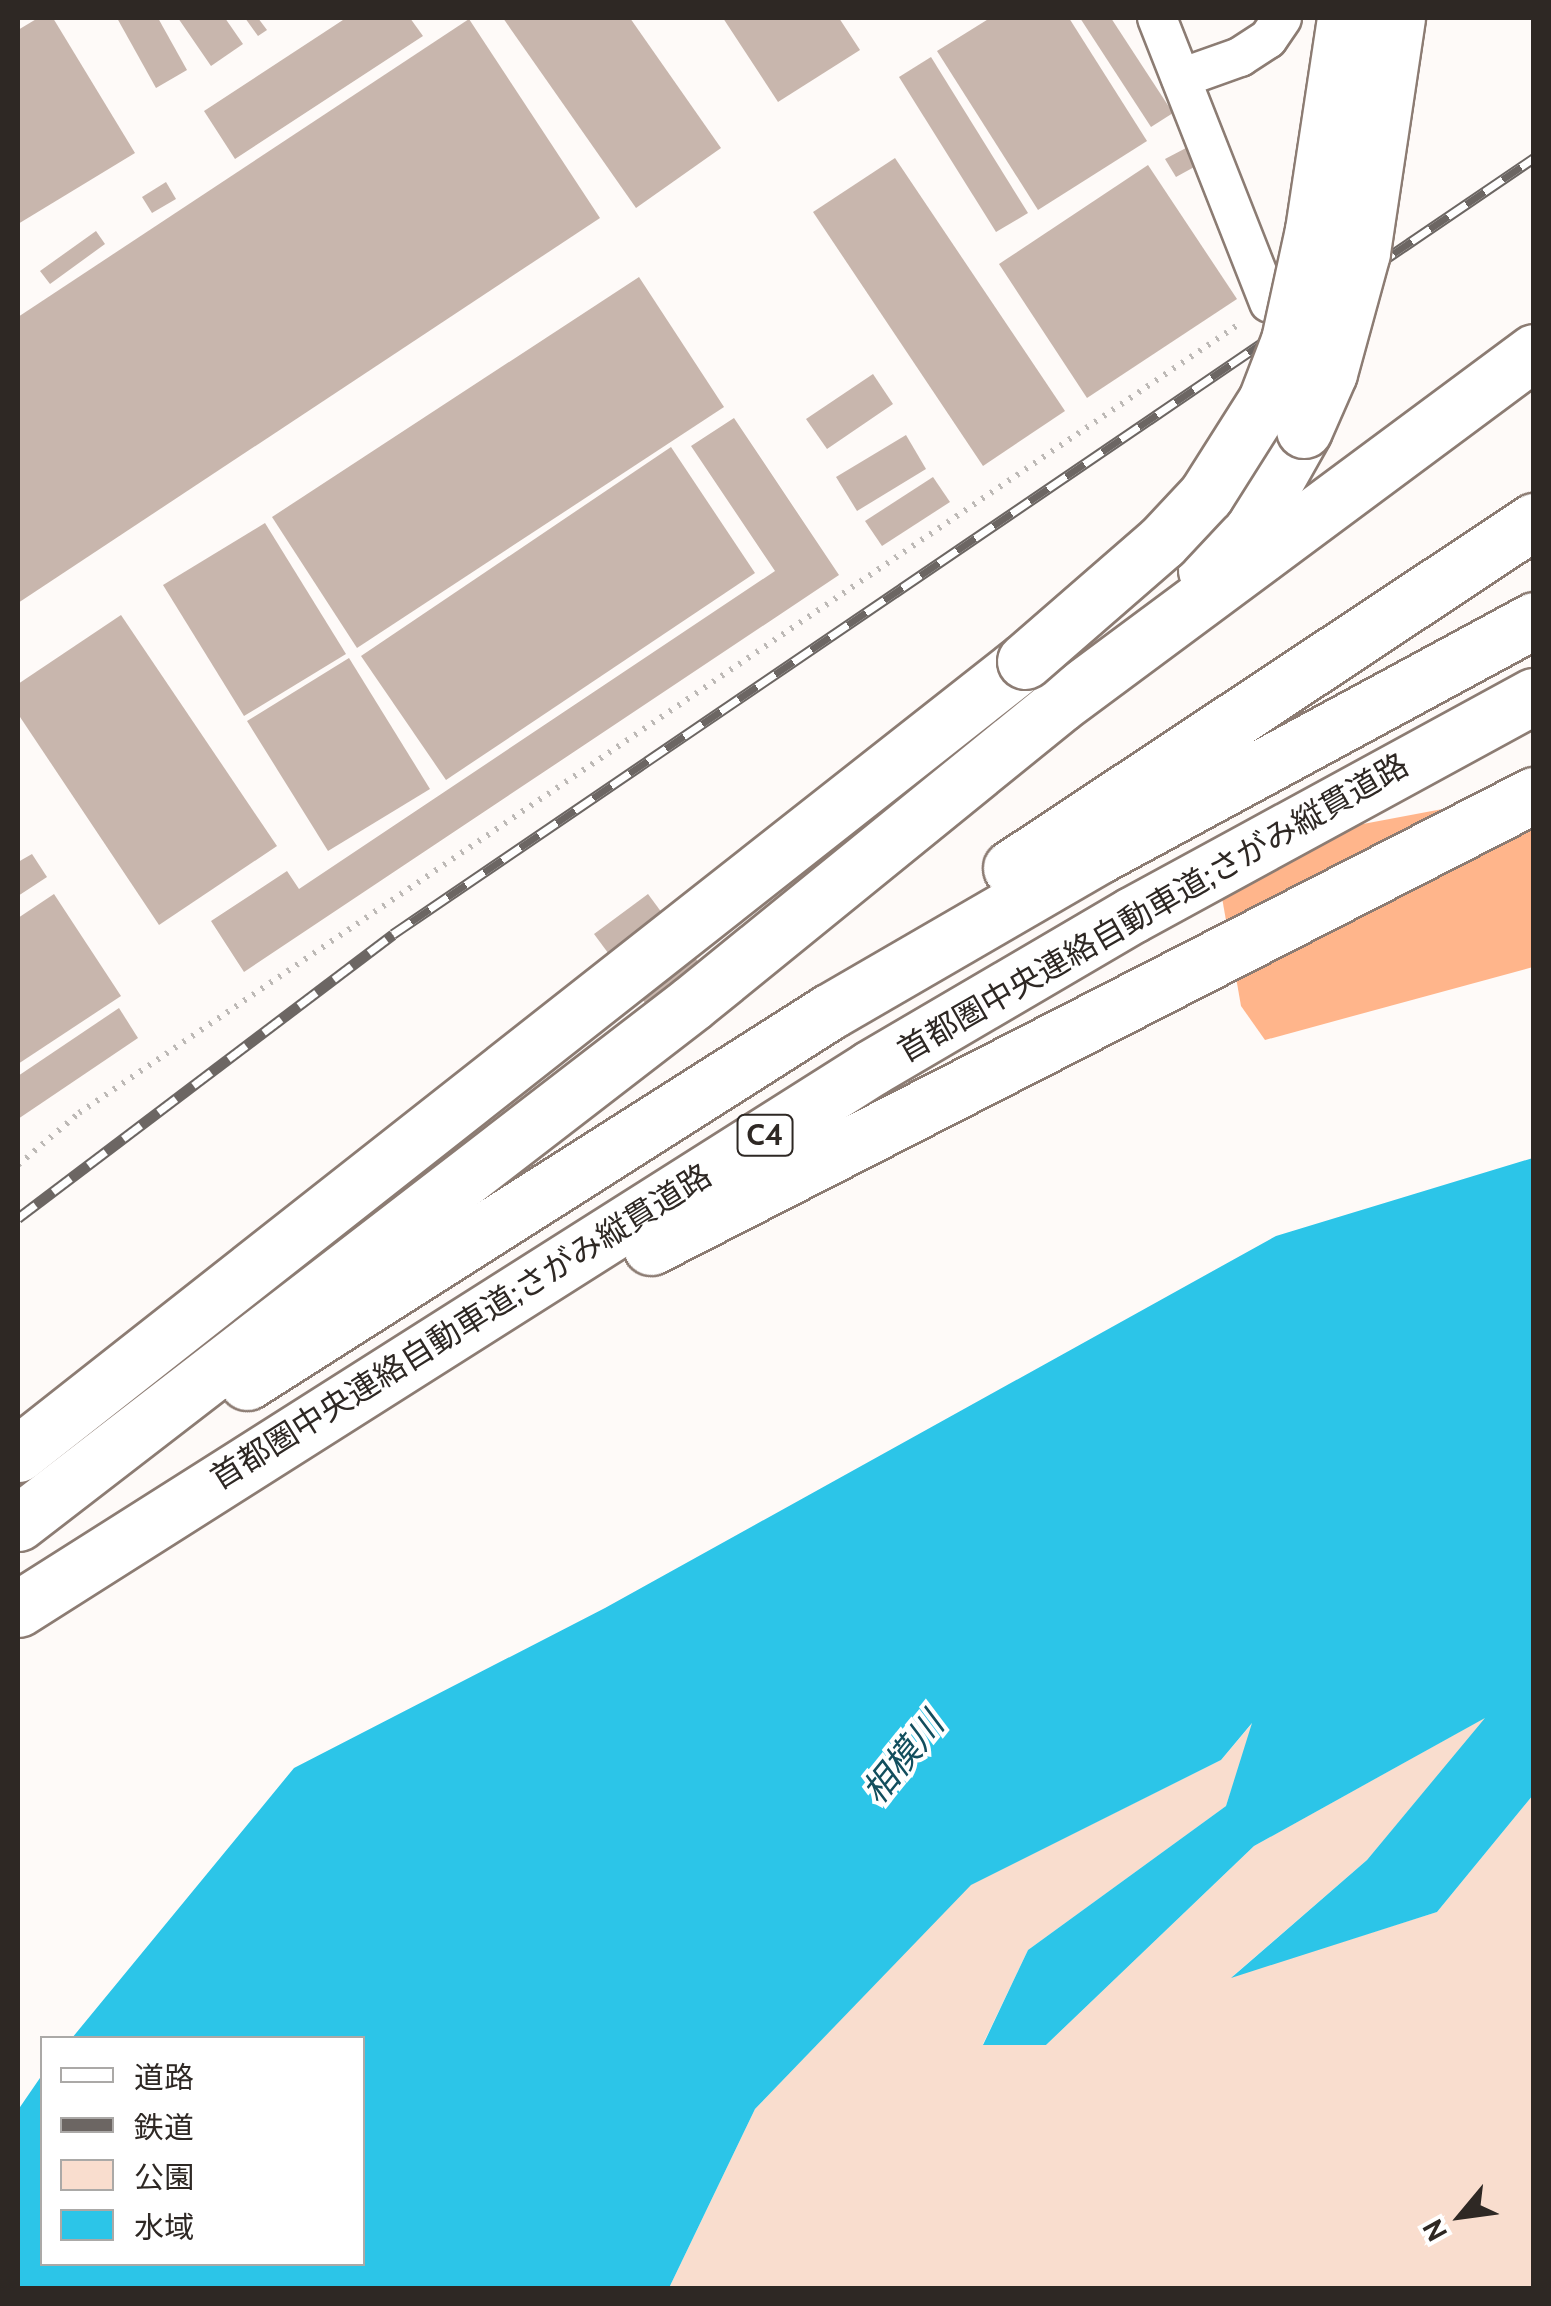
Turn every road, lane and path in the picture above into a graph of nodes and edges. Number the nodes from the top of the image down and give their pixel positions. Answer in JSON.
{"nodes":[{"id":1,"x":1157,"y":18,"type":"edge"},
{"id":2,"x":1282,"y":18,"type":"edge"},
{"id":3,"x":1345,"y":18,"type":"edge"},
{"id":4,"x":1397,"y":18,"type":"edge"},
{"id":5,"x":1181,"y":78,"type":"junction"},
{"id":6,"x":1269,"y":303,"type":"joint"},
{"id":7,"x":1534,"y":352,"type":"edge"},
{"id":8,"x":1534,"y":521,"type":"edge"},
{"id":9,"x":1534,"y":620,"type":"edge"},
{"id":10,"x":1534,"y":696,"type":"edge"},
{"id":11,"x":1060,"y":704,"type":"junction"},
{"id":12,"x":1534,"y":794,"type":"edge"},
{"id":13,"x":624,"y":1139,"type":"junction"},
{"id":14,"x":18,"y":1165,"type":"edge"},
{"id":15,"x":18,"y":1454,"type":"edge"},
{"id":16,"x":18,"y":1526,"type":"edge"},
{"id":17,"x":18,"y":1609,"type":"edge"},
{"id":18,"x":18,"y":1628,"type":"edge"}],
"edges":[{"from":1,"to":5,"type":"street"},
{"from":2,"to":5,"type":"street"},
{"from":3,"to":15,"type":"highway","bridge":true},
{"from":4,"to":11,"type":"highway","bridge":true},
{"from":5,"to":6,"type":"street"},
{"from":6,"to":14,"type":"path"},
{"from":7,"to":11,"type":"highway"},
{"from":8,"to":13,"type":"highway"},
{"from":9,"to":13,"type":"highway","name":"首都圏中央連絡自動車道;さがみ縦貫道路","number":"C4"},
{"from":10,"to":17,"type":"highway","name":"首都圏中央連絡自動車道;さがみ縦貫道路","number":"C4"},
{"from":11,"to":16,"type":"highway"},
{"from":12,"to":18,"type":"highway"},
{"from":13,"to":16,"type":"highway","name":"首都圏中央連絡自動車道;さがみ縦貫道路","number":"C4"}]}
